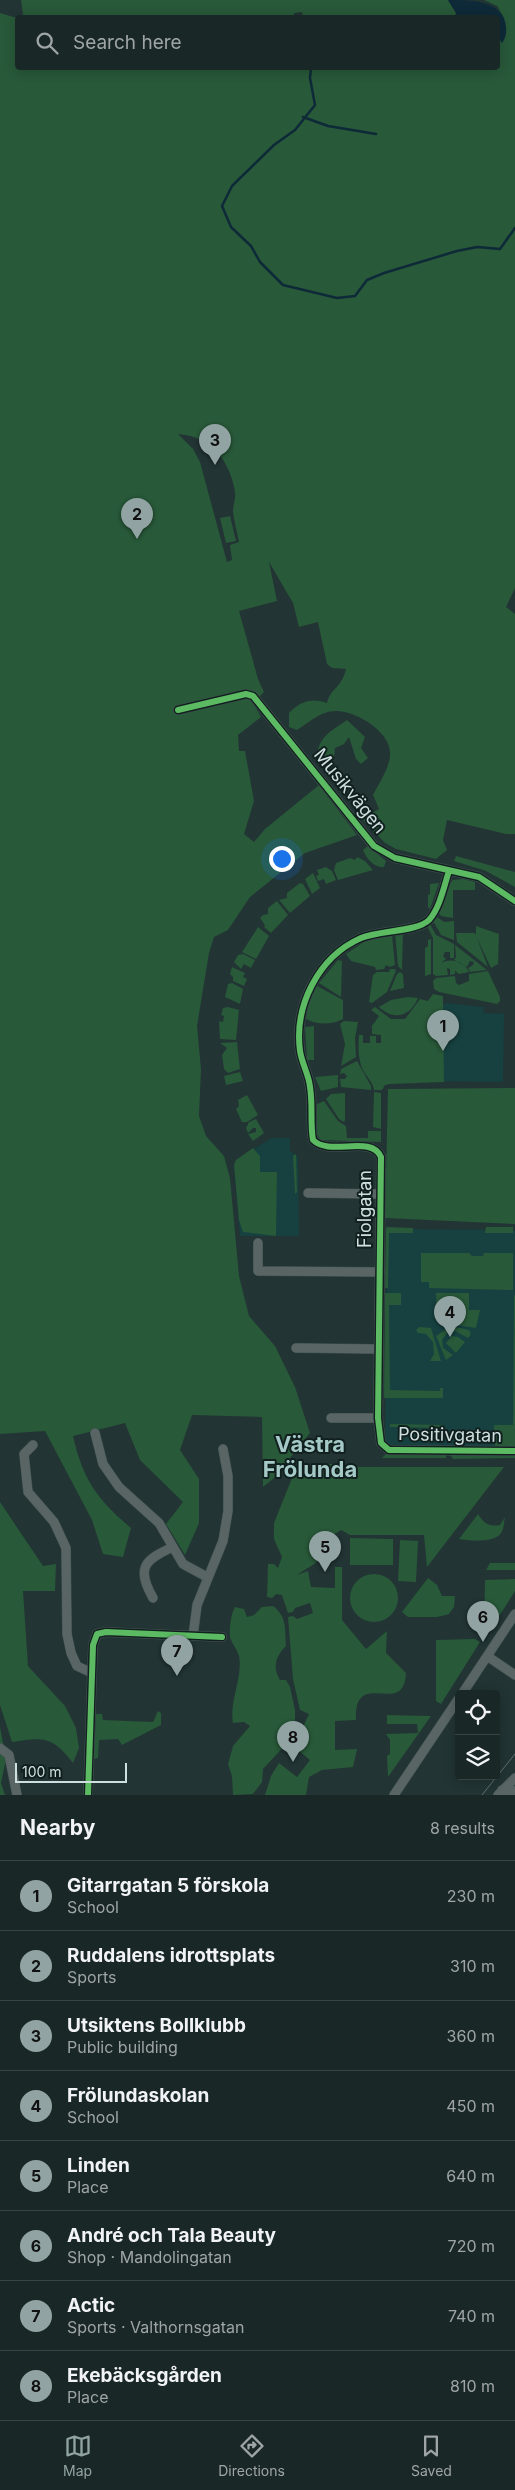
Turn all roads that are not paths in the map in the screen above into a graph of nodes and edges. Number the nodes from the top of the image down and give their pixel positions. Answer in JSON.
{"nodes":[{"id":1,"x":178,"y":710,"type":"dead end"},
{"id":2,"x":449,"y":871,"type":"junction"},
{"id":3,"x":515,"y":901,"type":"edge"},
{"id":4,"x":308,"y":1193,"type":"dead end"},
{"id":5,"x":380,"y":1194,"type":"junction"},
{"id":6,"x":258,"y":1243,"type":"dead end"},
{"id":7,"x":380,"y":1272,"type":"junction"},
{"id":8,"x":296,"y":1348,"type":"dead end"},
{"id":9,"x":379,"y":1348,"type":"junction"},
{"id":10,"x":330,"y":1418,"type":"dead end"},
{"id":11,"x":378,"y":1418,"type":"junction"},
{"id":12,"x":95,"y":1433,"type":"dead end"},
{"id":13,"x":34,"y":1445,"type":"dead end"},
{"id":14,"x":385,"y":1447,"type":"joint"},
{"id":15,"x":223,"y":1448,"type":"dead end"},
{"id":16,"x":515,"y":1451,"type":"edge"},
{"id":17,"x":173,"y":1547,"type":"junction"},
{"id":18,"x":207,"y":1576,"type":"junction"},
{"id":19,"x":153,"y":1598,"type":"dead end"},
{"id":20,"x":515,"y":1614,"type":"edge"},
{"id":21,"x":194,"y":1636,"type":"junction"},
{"id":22,"x":222,"y":1637,"type":"dead end"},
{"id":23,"x":487,"y":1656,"type":"junction"},
{"id":24,"x":92,"y":1673,"type":"junction"},
{"id":25,"x":515,"y":1675,"type":"edge"},
{"id":26,"x":465,"y":1690,"type":"edge"},
{"id":27,"x":455,"y":1704,"type":"edge"},
{"id":28,"x":0,"y":1748,"type":"edge"},
{"id":29,"x":515,"y":1778,"type":"edge"},
{"id":30,"x":515,"y":1791,"type":"edge"},
{"id":31,"x":500,"y":1792,"type":"edge"},
{"id":32,"x":17,"y":1795,"type":"edge"},
{"id":33,"x":88,"y":1795,"type":"edge"},
{"id":34,"x":394,"y":1795,"type":"edge"}],
"edges":[{"from":1,"to":2,"type":"street","name":"Musikvägen"},
{"from":2,"to":3,"type":"street","name":"Musikvägen"},
{"from":2,"to":5,"type":"street","name":"Fiolgatan"},
{"from":4,"to":5,"type":"street"},
{"from":5,"to":7,"type":"street","name":"Fiolgatan"},
{"from":6,"to":7,"type":"street"},
{"from":7,"to":9,"type":"street","name":"Fiolgatan"},
{"from":8,"to":9,"type":"street"},
{"from":9,"to":11,"type":"street","name":"Fiolgatan"},
{"from":10,"to":11,"type":"street"},
{"from":11,"to":14,"type":"street","name":"Fiolgatan"},
{"from":12,"to":17,"type":"street"},
{"from":13,"to":24,"type":"street"},
{"from":14,"to":16,"type":"street","name":"Positivgatan"},
{"from":15,"to":18,"type":"street"},
{"from":17,"to":18,"type":"street"},
{"from":17,"to":19,"type":"street"},
{"from":18,"to":21,"type":"street"},
{"from":20,"to":23,"type":"street"},
{"from":21,"to":22,"type":"street"},
{"from":21,"to":24,"type":"street"},
{"from":23,"to":25,"type":"street"},
{"from":23,"to":26,"type":"street"},
{"from":24,"to":33,"type":"street"},
{"from":27,"to":34,"type":"street"},
{"from":28,"to":32,"type":"street"},
{"from":29,"to":31,"type":"street"},
{"from":30,"to":31,"type":"street"}]}
